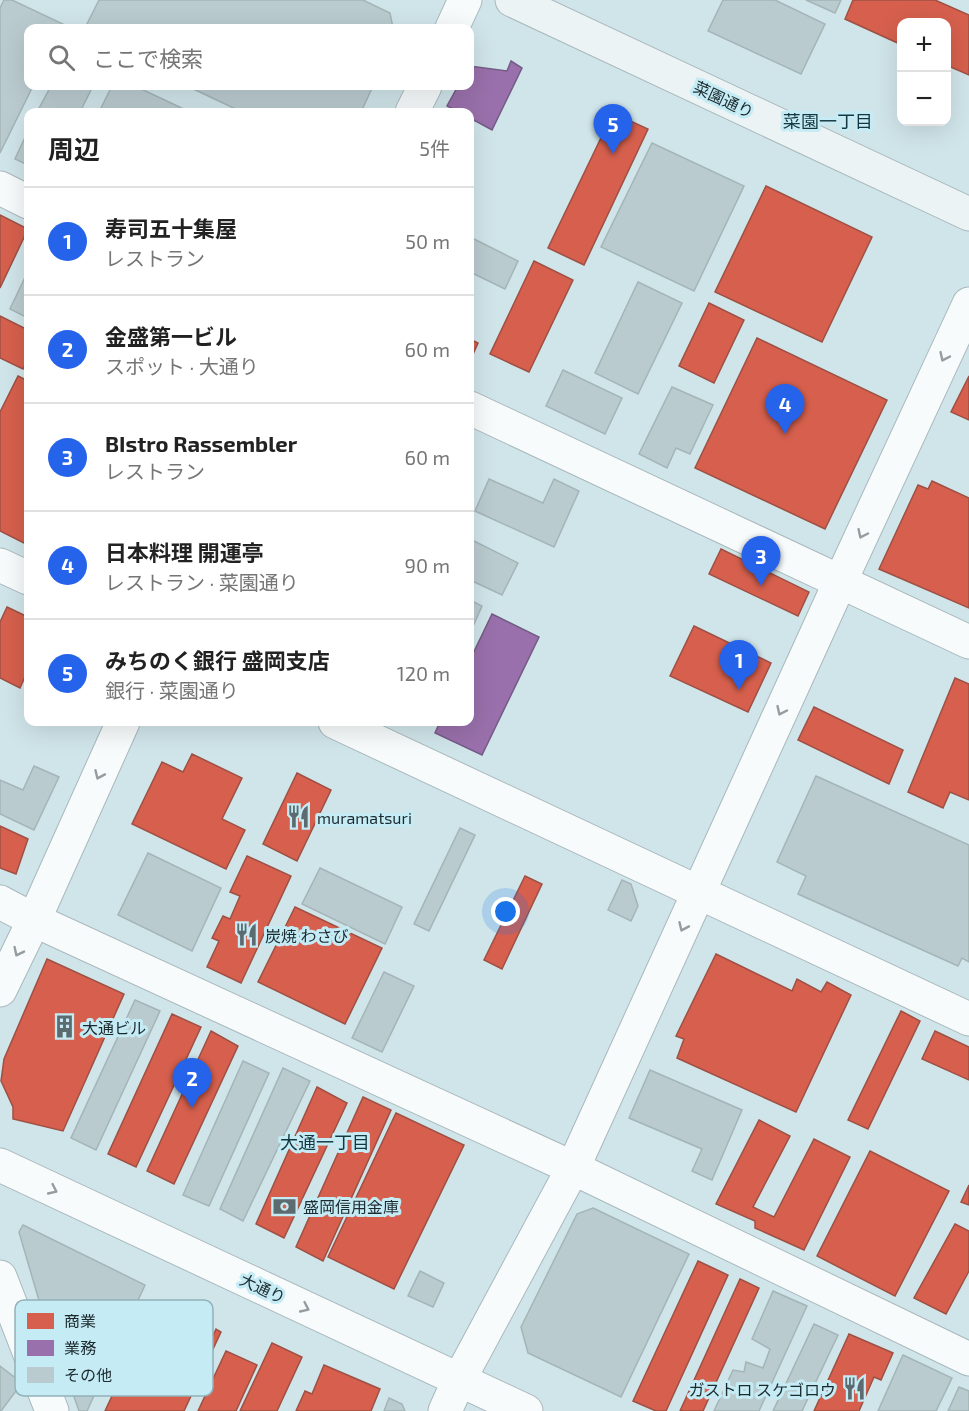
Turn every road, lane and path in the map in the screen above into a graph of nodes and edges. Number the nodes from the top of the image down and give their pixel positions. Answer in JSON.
{"nodes":[{"id":1,"x":465,"y":0,"type":"edge"},
{"id":2,"x":512,"y":0,"type":"edge"},
{"id":3,"x":454,"y":24,"type":"edge"},
{"id":4,"x":423,"y":90,"type":"edge"},
{"id":5,"x":414,"y":108,"type":"edge"},
{"id":6,"x":0,"y":188,"type":"edge"},
{"id":7,"x":24,"y":200,"type":"edge"},
{"id":8,"x":969,"y":214,"type":"edge"},
{"id":9,"x":969,"y":304,"type":"edge"},
{"id":10,"x":474,"y":410,"type":"edge"},
{"id":11,"x":0,"y":565,"type":"edge"},
{"id":12,"x":24,"y":576,"type":"edge"},
{"id":13,"x":840,"y":582,"type":"junction"},
{"id":14,"x":969,"y":642,"type":"edge"},
{"id":15,"x":121,"y":726,"type":"edge"},
{"id":16,"x":343,"y":726,"type":"edge"},
{"id":17,"x":698,"y":892,"type":"junction"},
{"id":18,"x":0,"y":902,"type":"edge"},
{"id":19,"x":34,"y":920,"type":"junction"},
{"id":20,"x":0,"y":990,"type":"edge"},
{"id":21,"x":969,"y":1019,"type":"edge"},
{"id":22,"x":0,"y":1165,"type":"edge"},
{"id":23,"x":573,"y":1168,"type":"junction"},
{"id":24,"x":0,"y":1277,"type":"edge"},
{"id":25,"x":15,"y":1316,"type":"edge"},
{"id":26,"x":969,"y":1359,"type":"edge"},
{"id":27,"x":459,"y":1380,"type":"junction"},
{"id":28,"x":46,"y":1396,"type":"edge"},
{"id":29,"x":52,"y":1411,"type":"edge"},
{"id":30,"x":445,"y":1411,"type":"edge"},
{"id":31,"x":526,"y":1411,"type":"edge"}],
"edges":[{"from":1,"to":3,"type":"street"},
{"from":2,"to":8,"type":"street","name":"菜園通り"},
{"from":4,"to":5,"type":"street"},
{"from":6,"to":7,"type":"street"},
{"from":9,"to":13,"type":"street","one_way":true},
{"from":10,"to":13,"type":"street"},
{"from":11,"to":12,"type":"street"},
{"from":13,"to":14,"type":"street"},
{"from":13,"to":17,"type":"street","one_way":true},
{"from":15,"to":19,"type":"street","one_way":true},
{"from":16,"to":17,"type":"street"},
{"from":17,"to":21,"type":"street"},
{"from":17,"to":23,"type":"street","one_way":true},
{"from":18,"to":19,"type":"street"},
{"from":19,"to":20,"type":"street","one_way":true},
{"from":19,"to":23,"type":"street"},
{"from":22,"to":27,"type":"street","name":"大通り","one_way":true},
{"from":23,"to":26,"type":"street"},
{"from":23,"to":27,"type":"street"},
{"from":24,"to":25,"type":"street"},
{"from":27,"to":30,"type":"street"},
{"from":27,"to":31,"type":"street","name":"大通り"},
{"from":28,"to":29,"type":"street"}]}
